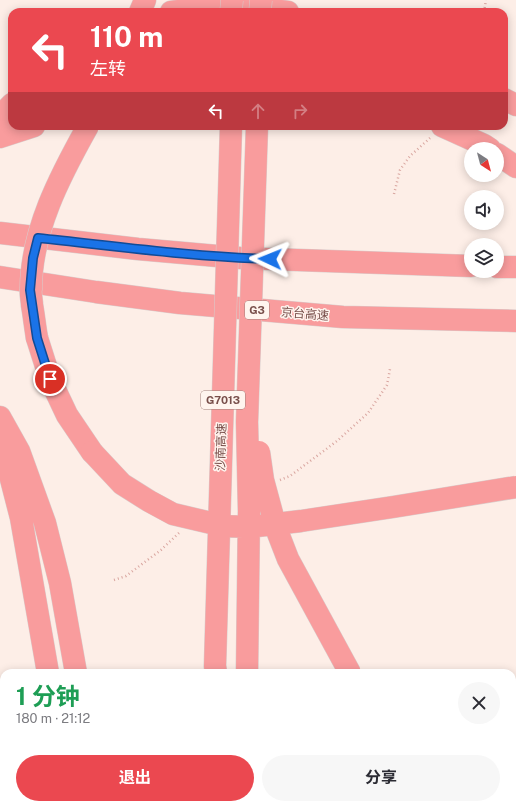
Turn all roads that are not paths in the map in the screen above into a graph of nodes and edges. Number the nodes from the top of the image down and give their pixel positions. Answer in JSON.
{"nodes":[{"id":1,"x":200,"y":8,"type":"edge"},
{"id":2,"x":267,"y":8,"type":"edge"},
{"id":3,"x":8,"y":108,"type":"edge"},
{"id":4,"x":0,"y":116,"type":"edge"},
{"id":5,"x":22,"y":130,"type":"edge"},
{"id":6,"x":86,"y":130,"type":"edge"},
{"id":7,"x":231,"y":130,"type":"edge"},
{"id":8,"x":257,"y":130,"type":"edge"},
{"id":9,"x":438,"y":130,"type":"edge"},
{"id":10,"x":0,"y":137,"type":"edge"},
{"id":11,"x":475,"y":142,"type":"edge"},
{"id":12,"x":504,"y":159,"type":"edge"},
{"id":13,"x":516,"y":167,"type":"edge"},
{"id":14,"x":0,"y":233,"type":"edge"},
{"id":15,"x":38,"y":238,"type":"junction"},
{"id":16,"x":464,"y":266,"type":"edge"},
{"id":17,"x":504,"y":267,"type":"edge"},
{"id":18,"x":516,"y":267,"type":"edge"},
{"id":19,"x":0,"y":277,"type":"edge"},
{"id":20,"x":516,"y":321,"type":"edge"},
{"id":21,"x":249,"y":358,"type":"junction"},
{"id":22,"x":0,"y":417,"type":"edge"},
{"id":23,"x":0,"y":440,"type":"edge"},
{"id":24,"x":516,"y":487,"type":"edge"},
{"id":25,"x":47,"y":669,"type":"edge"},
{"id":26,"x":75,"y":669,"type":"edge"},
{"id":27,"x":216,"y":669,"type":"edge"},
{"id":28,"x":247,"y":669,"type":"edge"},
{"id":29,"x":348,"y":669,"type":"edge"}],
"edges":[{"from":1,"to":2,"type":"highway"},
{"from":3,"to":4,"type":"highway"},
{"from":5,"to":10,"type":"highway"},
{"from":6,"to":15,"type":"highway","bridge":true},
{"from":7,"to":27,"type":"highway","name":"沙南高速","number":"G7013","bridge":true},
{"from":8,"to":21,"type":"highway","name":"沙南高速","number":"G7013","bridge":true},
{"from":9,"to":11,"type":"highway"},
{"from":12,"to":13,"type":"highway"},
{"from":14,"to":15,"type":"highway"},
{"from":15,"to":16,"type":"highway"},
{"from":15,"to":24,"type":"highway","bridge":true},
{"from":17,"to":18,"type":"highway"},
{"from":19,"to":20,"type":"highway","name":"京台高速","number":"G3"},
{"from":21,"to":28,"type":"highway","name":"沙南高速","number":"G7013","bridge":true},
{"from":21,"to":29,"type":"highway","bridge":true},
{"from":22,"to":26,"type":"highway"},
{"from":23,"to":25,"type":"highway"}]}
